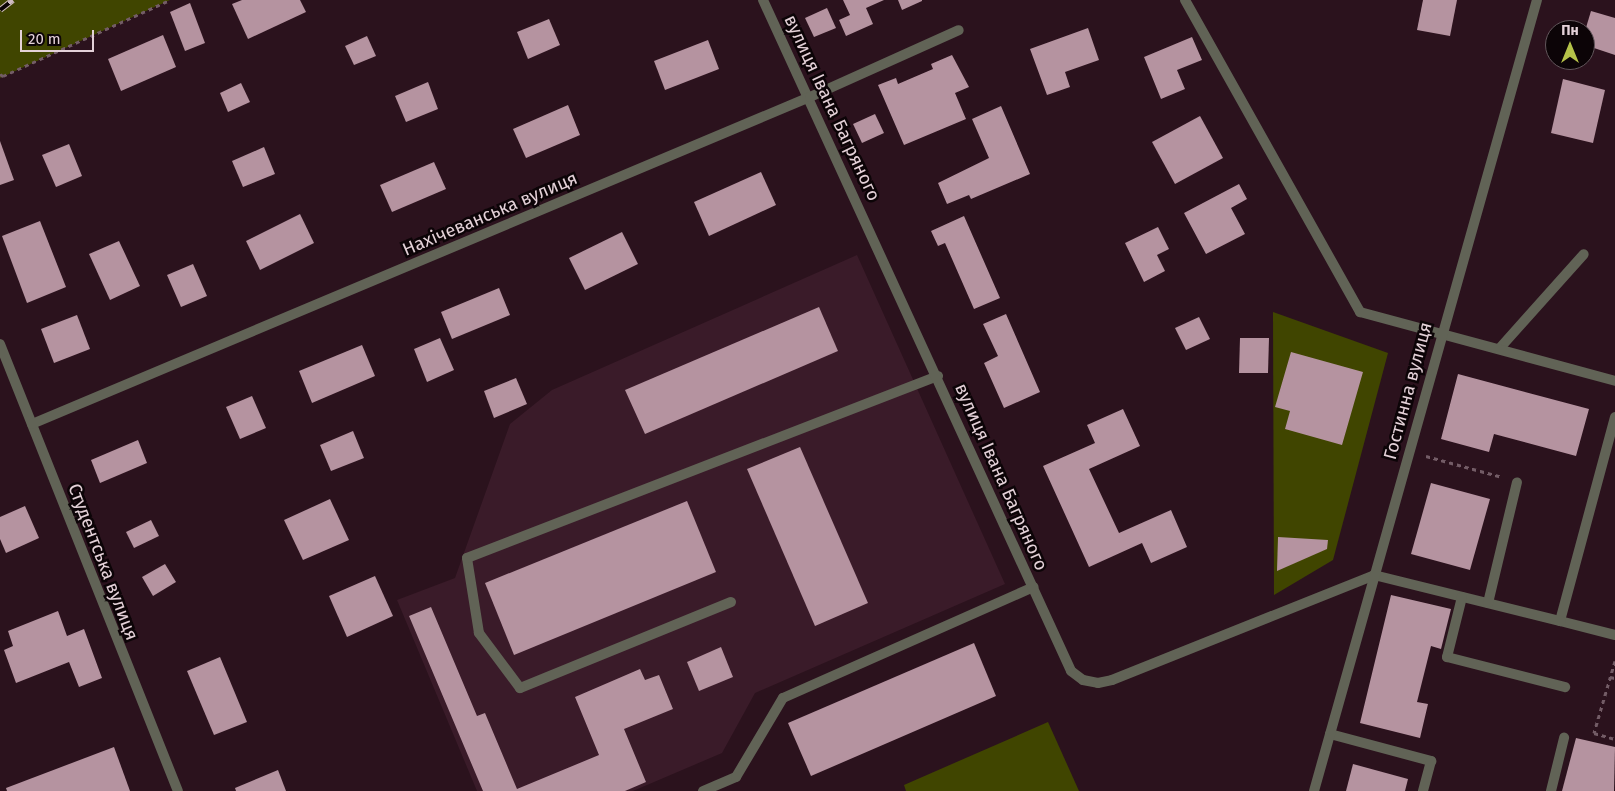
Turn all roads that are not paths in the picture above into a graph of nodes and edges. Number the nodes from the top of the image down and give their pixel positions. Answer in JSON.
{"nodes":[{"id":1,"x":763,"y":0,"type":"edge"},
{"id":2,"x":1185,"y":0,"type":"edge"},
{"id":3,"x":1537,"y":0,"type":"edge"},
{"id":4,"x":959,"y":30,"type":"dead end"},
{"id":5,"x":810,"y":97,"type":"junction"},
{"id":6,"x":1584,"y":254,"type":"dead end"},
{"id":7,"x":1441,"y":334,"type":"junction"},
{"id":8,"x":0,"y":344,"type":"edge"},
{"id":9,"x":1499,"y":350,"type":"junction"},
{"id":10,"x":938,"y":376,"type":"junction"},
{"id":11,"x":1615,"y":381,"type":"edge"},
{"id":12,"x":1615,"y":417,"type":"edge"},
{"id":13,"x":32,"y":424,"type":"junction"},
{"id":14,"x":1517,"y":482,"type":"road end"},
{"id":15,"x":1374,"y":575,"type":"junction"},
{"id":16,"x":1032,"y":587,"type":"junction"},
{"id":17,"x":1462,"y":597,"type":"junction"},
{"id":18,"x":731,"y":602,"type":"dead end"},
{"id":19,"x":1488,"y":603,"type":"junction"},
{"id":20,"x":1560,"y":621,"type":"junction"},
{"id":21,"x":1615,"y":635,"type":"edge"},
{"id":22,"x":1565,"y":686,"type":"dead end"},
{"id":23,"x":1330,"y":734,"type":"junction"},
{"id":24,"x":1564,"y":738,"type":"dead end"},
{"id":25,"x":178,"y":791,"type":"edge"},
{"id":26,"x":703,"y":791,"type":"edge"},
{"id":27,"x":1314,"y":791,"type":"edge"},
{"id":28,"x":1423,"y":791,"type":"edge"},
{"id":29,"x":1551,"y":791,"type":"edge"}],
"edges":[{"from":1,"to":5,"type":"street","name":"вулиця Івана Багряного"},
{"from":2,"to":7,"type":"street"},
{"from":3,"to":7,"type":"street","name":"Гостинна вулиця"},
{"from":4,"to":5,"type":"street","name":"Нахічеванська вулиця"},
{"from":5,"to":10,"type":"street","name":"вулиця Івана Багряного"},
{"from":5,"to":13,"type":"street","name":"Нахічеванська вулиця"},
{"from":6,"to":9,"type":"street"},
{"from":7,"to":9,"type":"street"},
{"from":7,"to":15,"type":"street","name":"Гостинна вулиця"},
{"from":8,"to":13,"type":"street","name":"Студентська вулиця"},
{"from":9,"to":11,"type":"street"},
{"from":10,"to":16,"type":"street","name":"вулиця Івана Багряного"},
{"from":10,"to":18,"type":"street"},
{"from":12,"to":20,"type":"street"},
{"from":13,"to":25,"type":"street","name":"Студентська вулиця"},
{"from":14,"to":19,"type":"street"},
{"from":15,"to":16,"type":"street","name":"вулиця Івана Багряного"},
{"from":15,"to":17,"type":"street"},
{"from":15,"to":23,"type":"street","name":"Гостинна вулиця"},
{"from":16,"to":26,"type":"street"},
{"from":17,"to":19,"type":"street"},
{"from":17,"to":22,"type":"street"},
{"from":19,"to":20,"type":"street"},
{"from":20,"to":21,"type":"street"},
{"from":23,"to":27,"type":"street","name":"Гостинна вулиця"},
{"from":23,"to":28,"type":"street"},
{"from":24,"to":29,"type":"street"}]}
